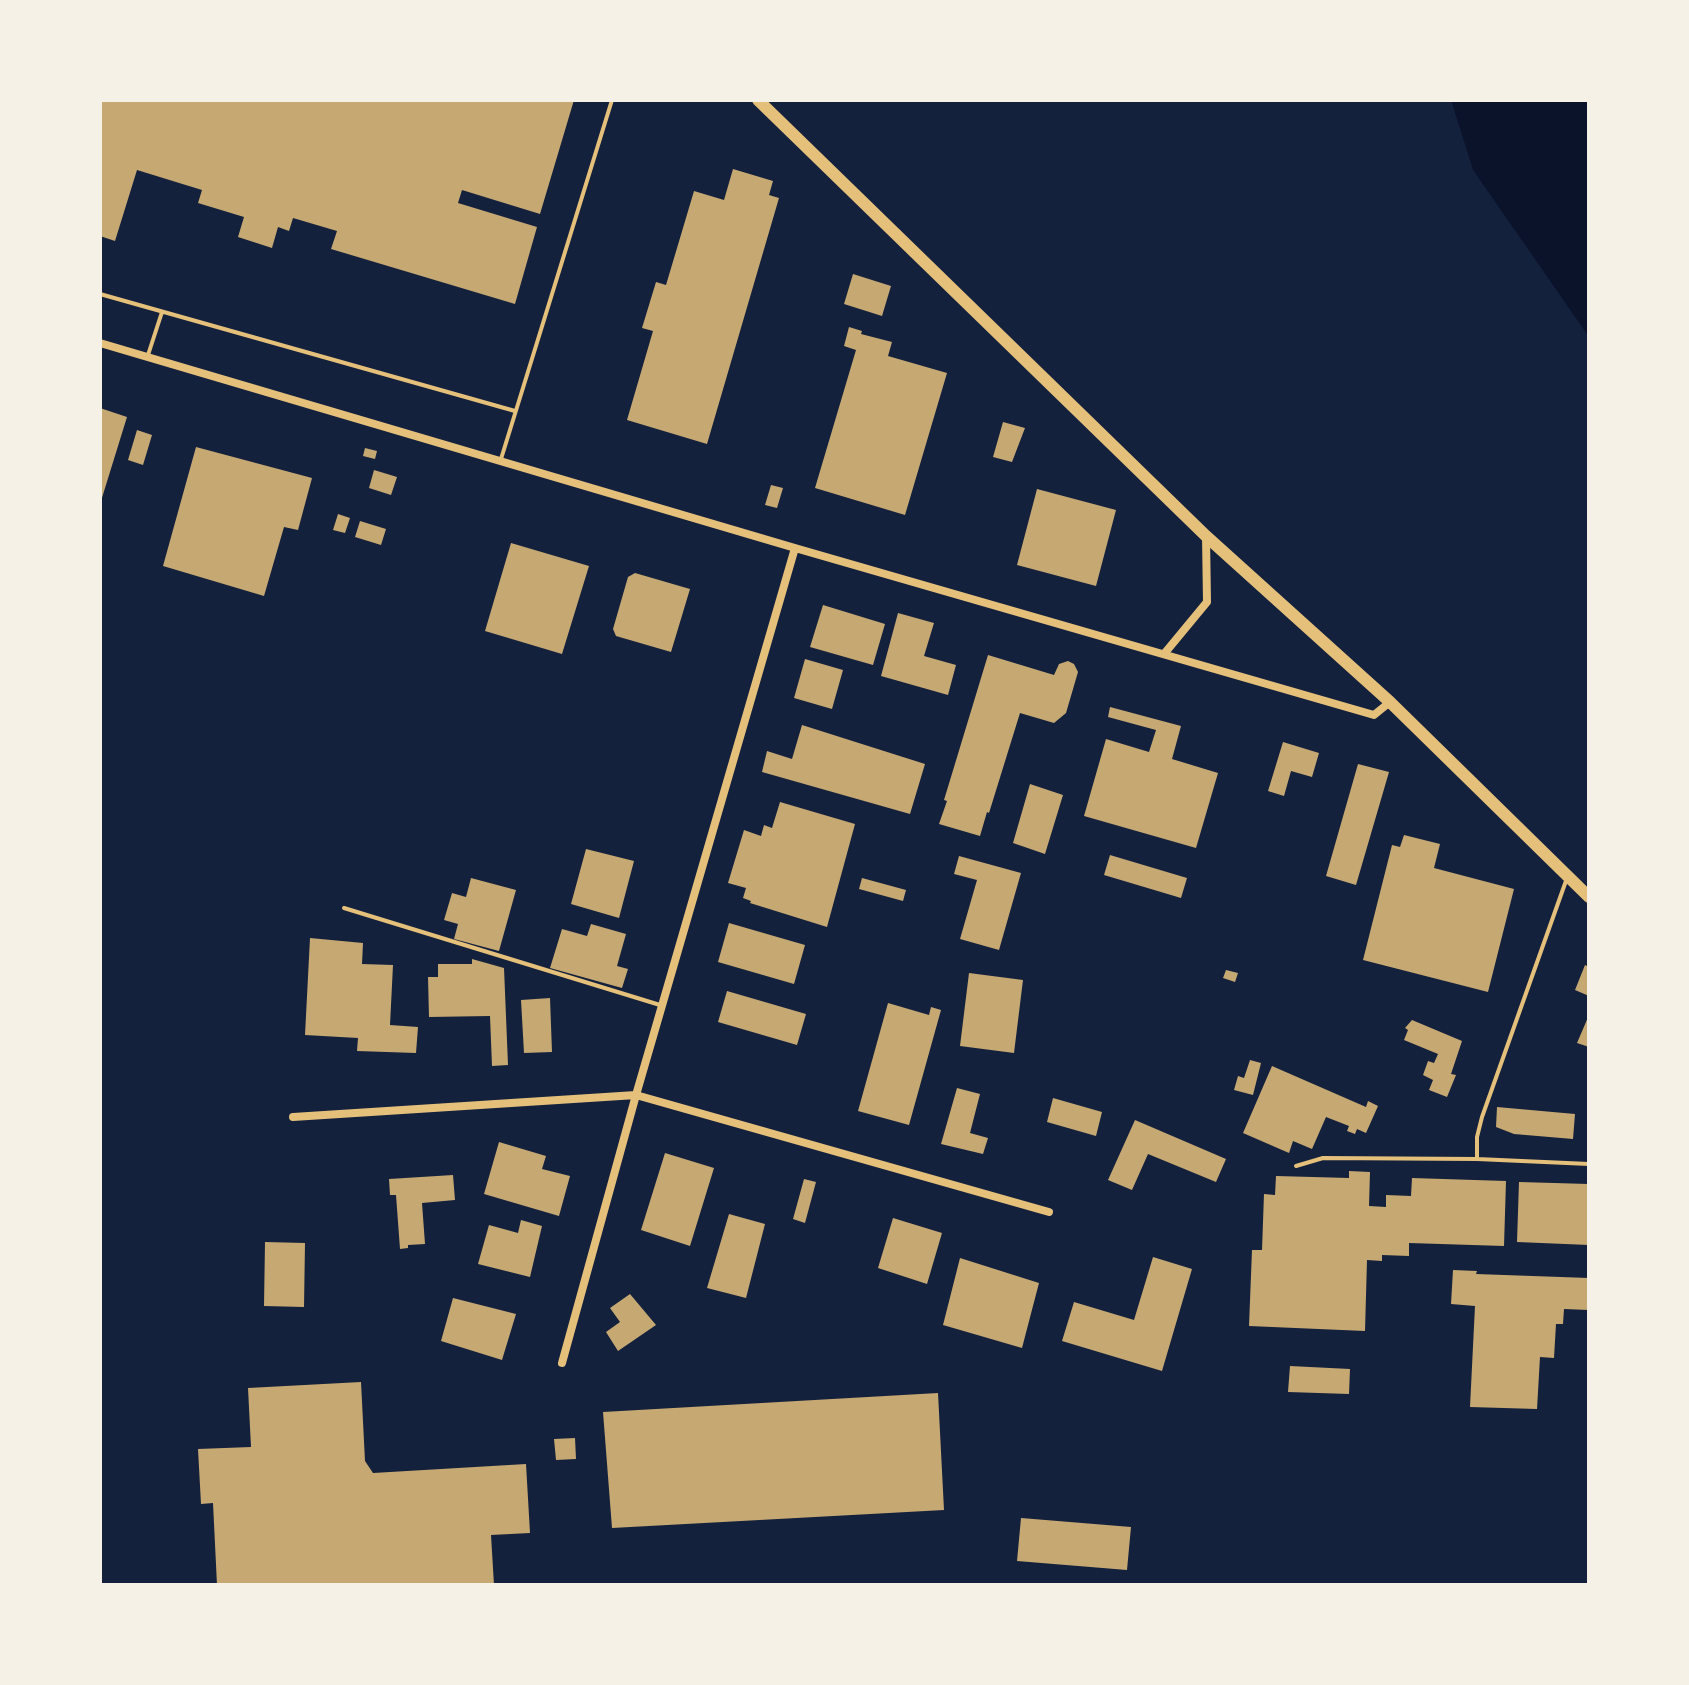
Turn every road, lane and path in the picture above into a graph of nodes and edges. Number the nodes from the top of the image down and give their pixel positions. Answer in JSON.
{"nodes":[{"id":1,"x":612,"y":100,"type":"edge"},
{"id":2,"x":758,"y":100,"type":"edge"},
{"id":3,"x":100,"y":294,"type":"edge"},
{"id":4,"x":162,"y":312,"type":"junction"},
{"id":5,"x":100,"y":343,"type":"edge"},
{"id":6,"x":148,"y":357,"type":"junction"},
{"id":7,"x":515,"y":411,"type":"junction"},
{"id":8,"x":500,"y":461,"type":"junction"},
{"id":9,"x":1206,"y":536,"type":"junction"},
{"id":10,"x":795,"y":548,"type":"junction"},
{"id":11,"x":1164,"y":654,"type":"junction"},
{"id":12,"x":1390,"y":702,"type":"junction"},
{"id":13,"x":1568,"y":876,"type":"junction"},
{"id":14,"x":1589,"y":897,"type":"edge"},
{"id":15,"x":344,"y":908,"type":"dead end"},
{"id":16,"x":662,"y":1006,"type":"junction"},
{"id":17,"x":636,"y":1095,"type":"junction"},
{"id":18,"x":293,"y":1117,"type":"dead end"},
{"id":19,"x":1477,"y":1159,"type":"junction"},
{"id":20,"x":1589,"y":1164,"type":"edge"},
{"id":21,"x":1296,"y":1166,"type":"dead end"},
{"id":22,"x":1049,"y":1212,"type":"dead end"},
{"id":23,"x":562,"y":1363,"type":"dead end"}],
"edges":[{"from":1,"to":7,"type":"lane"},
{"from":2,"to":9,"type":"main road"},
{"from":3,"to":4,"type":"lane"},
{"from":4,"to":6,"type":"lane"},
{"from":4,"to":7,"type":"lane"},
{"from":5,"to":6,"type":"street"},
{"from":6,"to":8,"type":"street"},
{"from":7,"to":8,"type":"lane"},
{"from":8,"to":10,"type":"street"},
{"from":9,"to":11,"type":"street"},
{"from":9,"to":12,"type":"main road"},
{"from":10,"to":11,"type":"street"},
{"from":10,"to":16,"type":"street"},
{"from":11,"to":12,"type":"street"},
{"from":12,"to":13,"type":"main road"},
{"from":13,"to":14,"type":"main road"},
{"from":13,"to":19,"type":"lane"},
{"from":15,"to":16,"type":"lane"},
{"from":16,"to":17,"type":"street"},
{"from":17,"to":18,"type":"street"},
{"from":17,"to":22,"type":"street"},
{"from":17,"to":23,"type":"street"},
{"from":19,"to":20,"type":"lane"},
{"from":19,"to":21,"type":"lane"}]}
